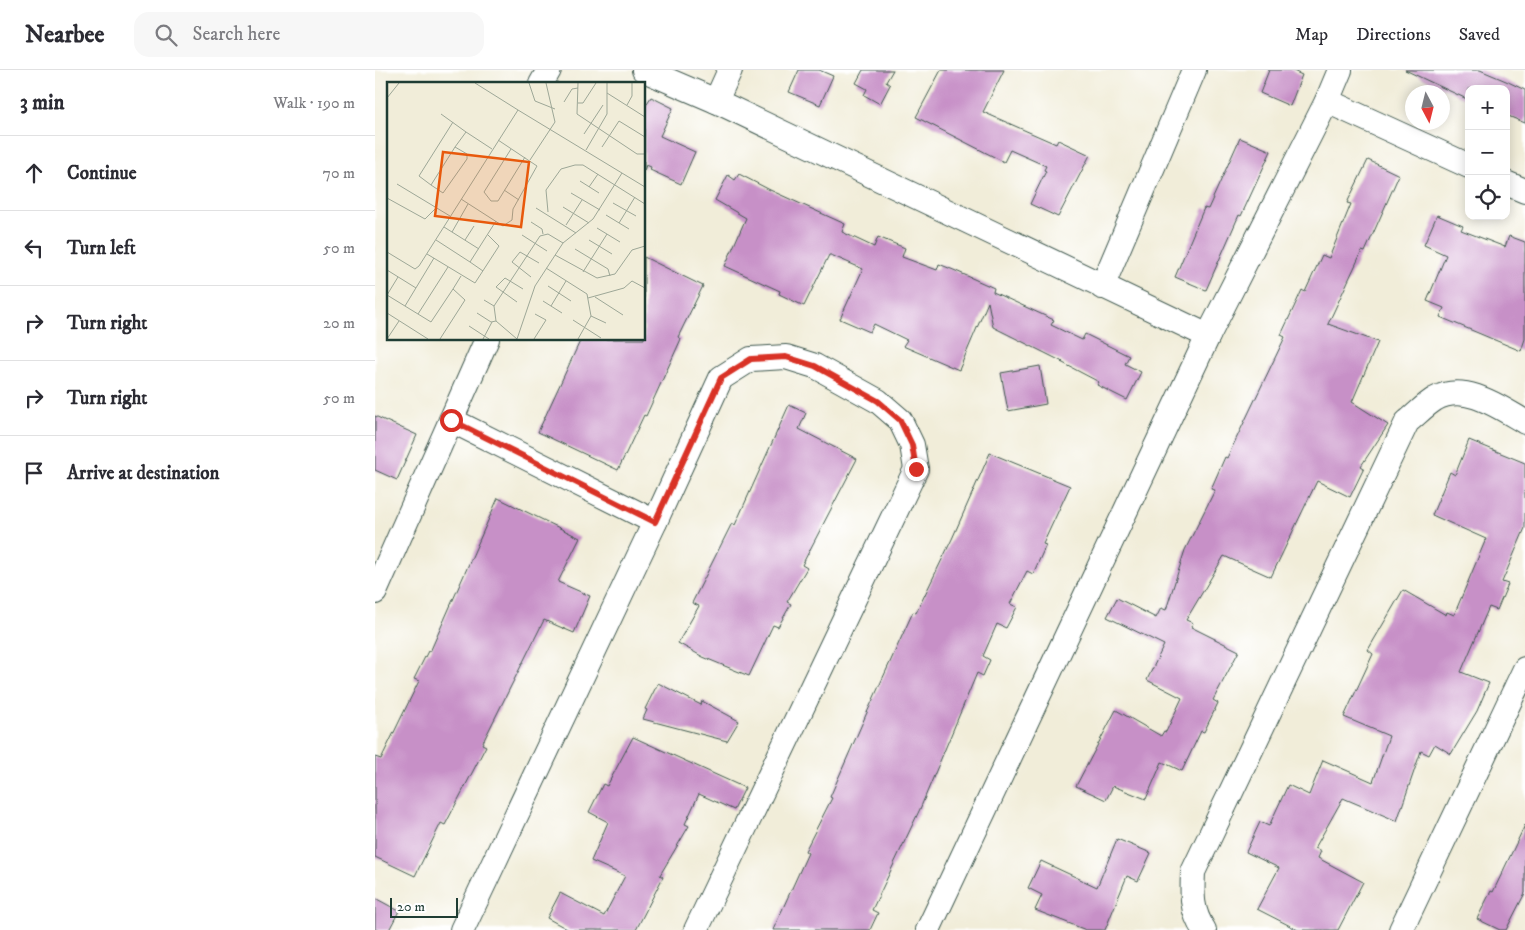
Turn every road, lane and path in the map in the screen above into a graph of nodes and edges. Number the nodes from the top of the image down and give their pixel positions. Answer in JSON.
{"nodes":[{"id":1,"x":549,"y":70,"type":"edge"},
{"id":2,"x":644,"y":70,"type":"edge"},
{"id":3,"x":730,"y":70,"type":"edge"},
{"id":4,"x":1194,"y":70,"type":"edge"},
{"id":5,"x":1340,"y":70,"type":"edge"},
{"id":6,"x":542,"y":82,"type":"edge"},
{"id":7,"x":716,"y":101,"type":"junction"},
{"id":8,"x":1327,"y":101,"type":"junction"},
{"id":9,"x":1465,"y":164,"type":"edge"},
{"id":10,"x":1102,"y":287,"type":"junction"},
{"id":11,"x":1208,"y":336,"type":"junction"},
{"id":12,"x":487,"y":340,"type":"edge"},
{"id":13,"x":451,"y":420,"type":"junction"},
{"id":14,"x":1525,"y":422,"type":"edge"},
{"id":15,"x":655,"y":522,"type":"junction"},
{"id":16,"x":375,"y":592,"type":"edge"},
{"id":17,"x":1525,"y":669,"type":"edge"},
{"id":18,"x":462,"y":930,"type":"edge"},
{"id":19,"x":696,"y":930,"type":"edge"},
{"id":20,"x":928,"y":930,"type":"edge"},
{"id":21,"x":1204,"y":930,"type":"edge"},
{"id":22,"x":1401,"y":930,"type":"edge"}],
"edges":[{"from":1,"to":6,"type":"street"},
{"from":2,"to":7,"type":"street"},
{"from":3,"to":7,"type":"street"},
{"from":4,"to":10,"type":"street"},
{"from":5,"to":8,"type":"street"},
{"from":7,"to":10,"type":"street"},
{"from":8,"to":9,"type":"street"},
{"from":8,"to":11,"type":"street"},
{"from":10,"to":11,"type":"street"},
{"from":11,"to":20,"type":"street"},
{"from":12,"to":13,"type":"street"},
{"from":13,"to":15,"type":"street"},
{"from":13,"to":16,"type":"street"},
{"from":14,"to":21,"type":"street"},
{"from":15,"to":18,"type":"street"},
{"from":15,"to":19,"type":"street"},
{"from":17,"to":22,"type":"street"}]}
